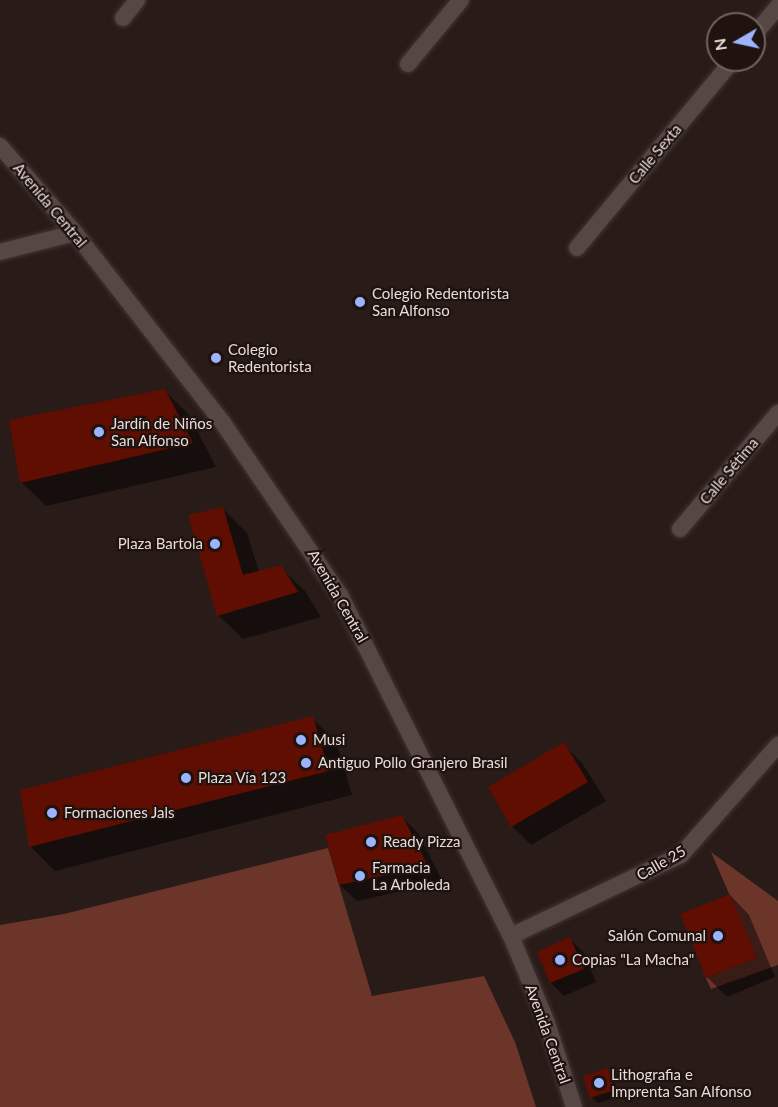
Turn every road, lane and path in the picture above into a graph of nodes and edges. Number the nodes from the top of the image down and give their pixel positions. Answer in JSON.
{"nodes":[{"id":1,"x":137,"y":0,"type":"edge"},
{"id":2,"x":461,"y":0,"type":"edge"},
{"id":3,"x":778,"y":6,"type":"edge"},
{"id":4,"x":123,"y":18,"type":"dead end"},
{"id":5,"x":766,"y":20,"type":"edge"},
{"id":6,"x":408,"y":64,"type":"dead end"},
{"id":7,"x":723,"y":72,"type":"edge"},
{"id":8,"x":0,"y":146,"type":"edge"},
{"id":9,"x":75,"y":233,"type":"junction"},
{"id":10,"x":577,"y":248,"type":"dead end"},
{"id":11,"x":0,"y":252,"type":"edge"},
{"id":12,"x":778,"y":413,"type":"edge"},
{"id":13,"x":680,"y":529,"type":"dead end"},
{"id":14,"x":778,"y":745,"type":"edge"},
{"id":15,"x":511,"y":936,"type":"junction"},
{"id":16,"x":574,"y":1107,"type":"edge"}],
"edges":[{"from":1,"to":4,"type":"main road"},
{"from":2,"to":6,"type":"main road"},
{"from":3,"to":5,"type":"main road"},
{"from":7,"to":10,"type":"main road","name":"Calle Sexta"},
{"from":8,"to":9,"type":"main road","name":"Avenida Central"},
{"from":9,"to":11,"type":"main road"},
{"from":9,"to":15,"type":"main road","name":"Avenida Central"},
{"from":12,"to":13,"type":"main road","name":"Calle Sétima"},
{"from":14,"to":15,"type":"main road","name":"Calle 25"},
{"from":15,"to":16,"type":"main road","name":"Avenida Central"}]}
